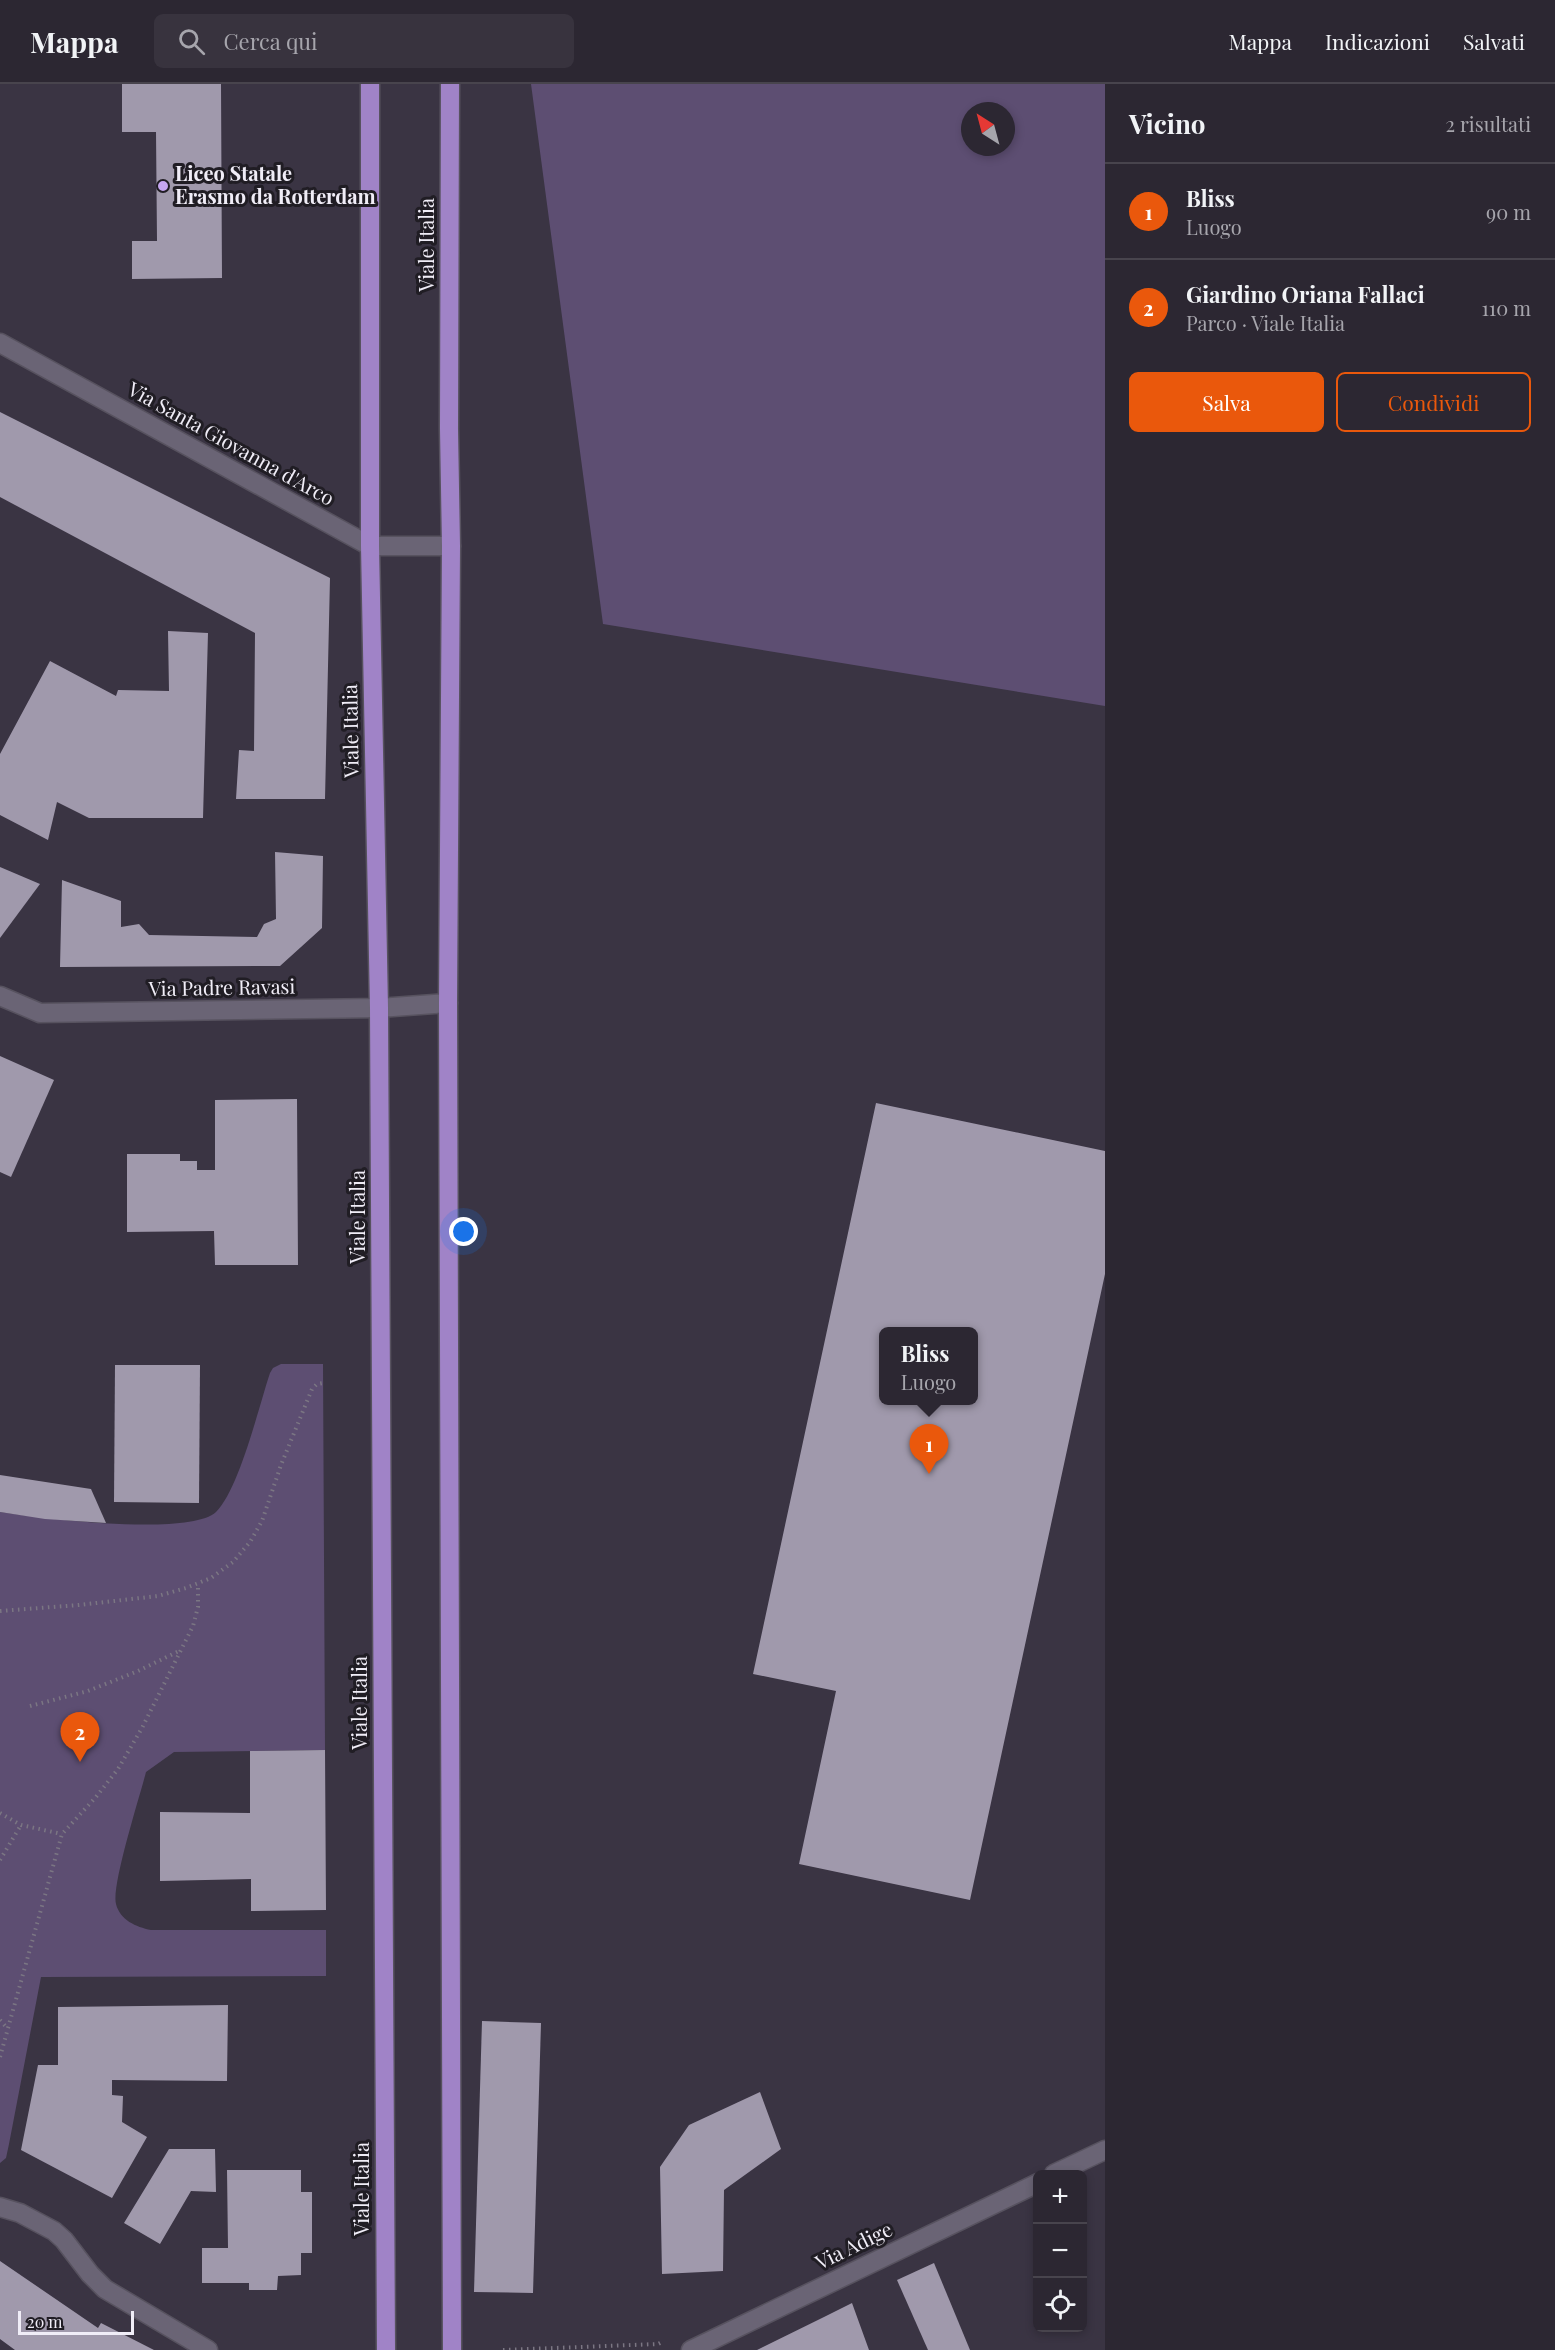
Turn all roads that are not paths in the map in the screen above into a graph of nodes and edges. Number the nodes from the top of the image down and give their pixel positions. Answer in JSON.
{"nodes":[{"id":1,"x":370,"y":84,"type":"edge"},
{"id":2,"x":450,"y":84,"type":"edge"},
{"id":3,"x":0,"y":343,"type":"edge"},
{"id":4,"x":370,"y":546,"type":"junction"},
{"id":5,"x":451,"y":546,"type":"junction"},
{"id":6,"x":0,"y":996,"type":"edge"},
{"id":7,"x":448,"y":1003,"type":"junction"},
{"id":8,"x":379,"y":1008,"type":"junction"},
{"id":9,"x":1105,"y":2150,"type":"edge"},
{"id":10,"x":1064,"y":2170,"type":"edge"},
{"id":11,"x":1033,"y":2185,"type":"edge"},
{"id":12,"x":0,"y":2207,"type":"edge"},
{"id":13,"x":208,"y":2350,"type":"edge"},
{"id":14,"x":386,"y":2350,"type":"edge"},
{"id":15,"x":452,"y":2350,"type":"edge"},
{"id":16,"x":691,"y":2350,"type":"edge"}],
"edges":[{"from":1,"to":4,"type":"main road","name":"Viale Italia"},
{"from":2,"to":5,"type":"main road","name":"Viale Italia"},
{"from":3,"to":4,"type":"street","name":"Via Santa Giovanna d'Arco"},
{"from":4,"to":5,"type":"street","name":"Via Santa Giovanna d'Arco"},
{"from":4,"to":8,"type":"main road","name":"Viale Italia"},
{"from":5,"to":7,"type":"main road","name":"Viale Italia"},
{"from":6,"to":8,"type":"street","name":"Via Padre Ravasi"},
{"from":7,"to":8,"type":"street","name":"Via Padre Ravasi"},
{"from":7,"to":15,"type":"main road","name":"Viale Italia"},
{"from":8,"to":14,"type":"main road","name":"Viale Italia"},
{"from":9,"to":10,"type":"street"},
{"from":11,"to":16,"type":"street","name":"Via Adige"},
{"from":12,"to":13,"type":"street"}]}
